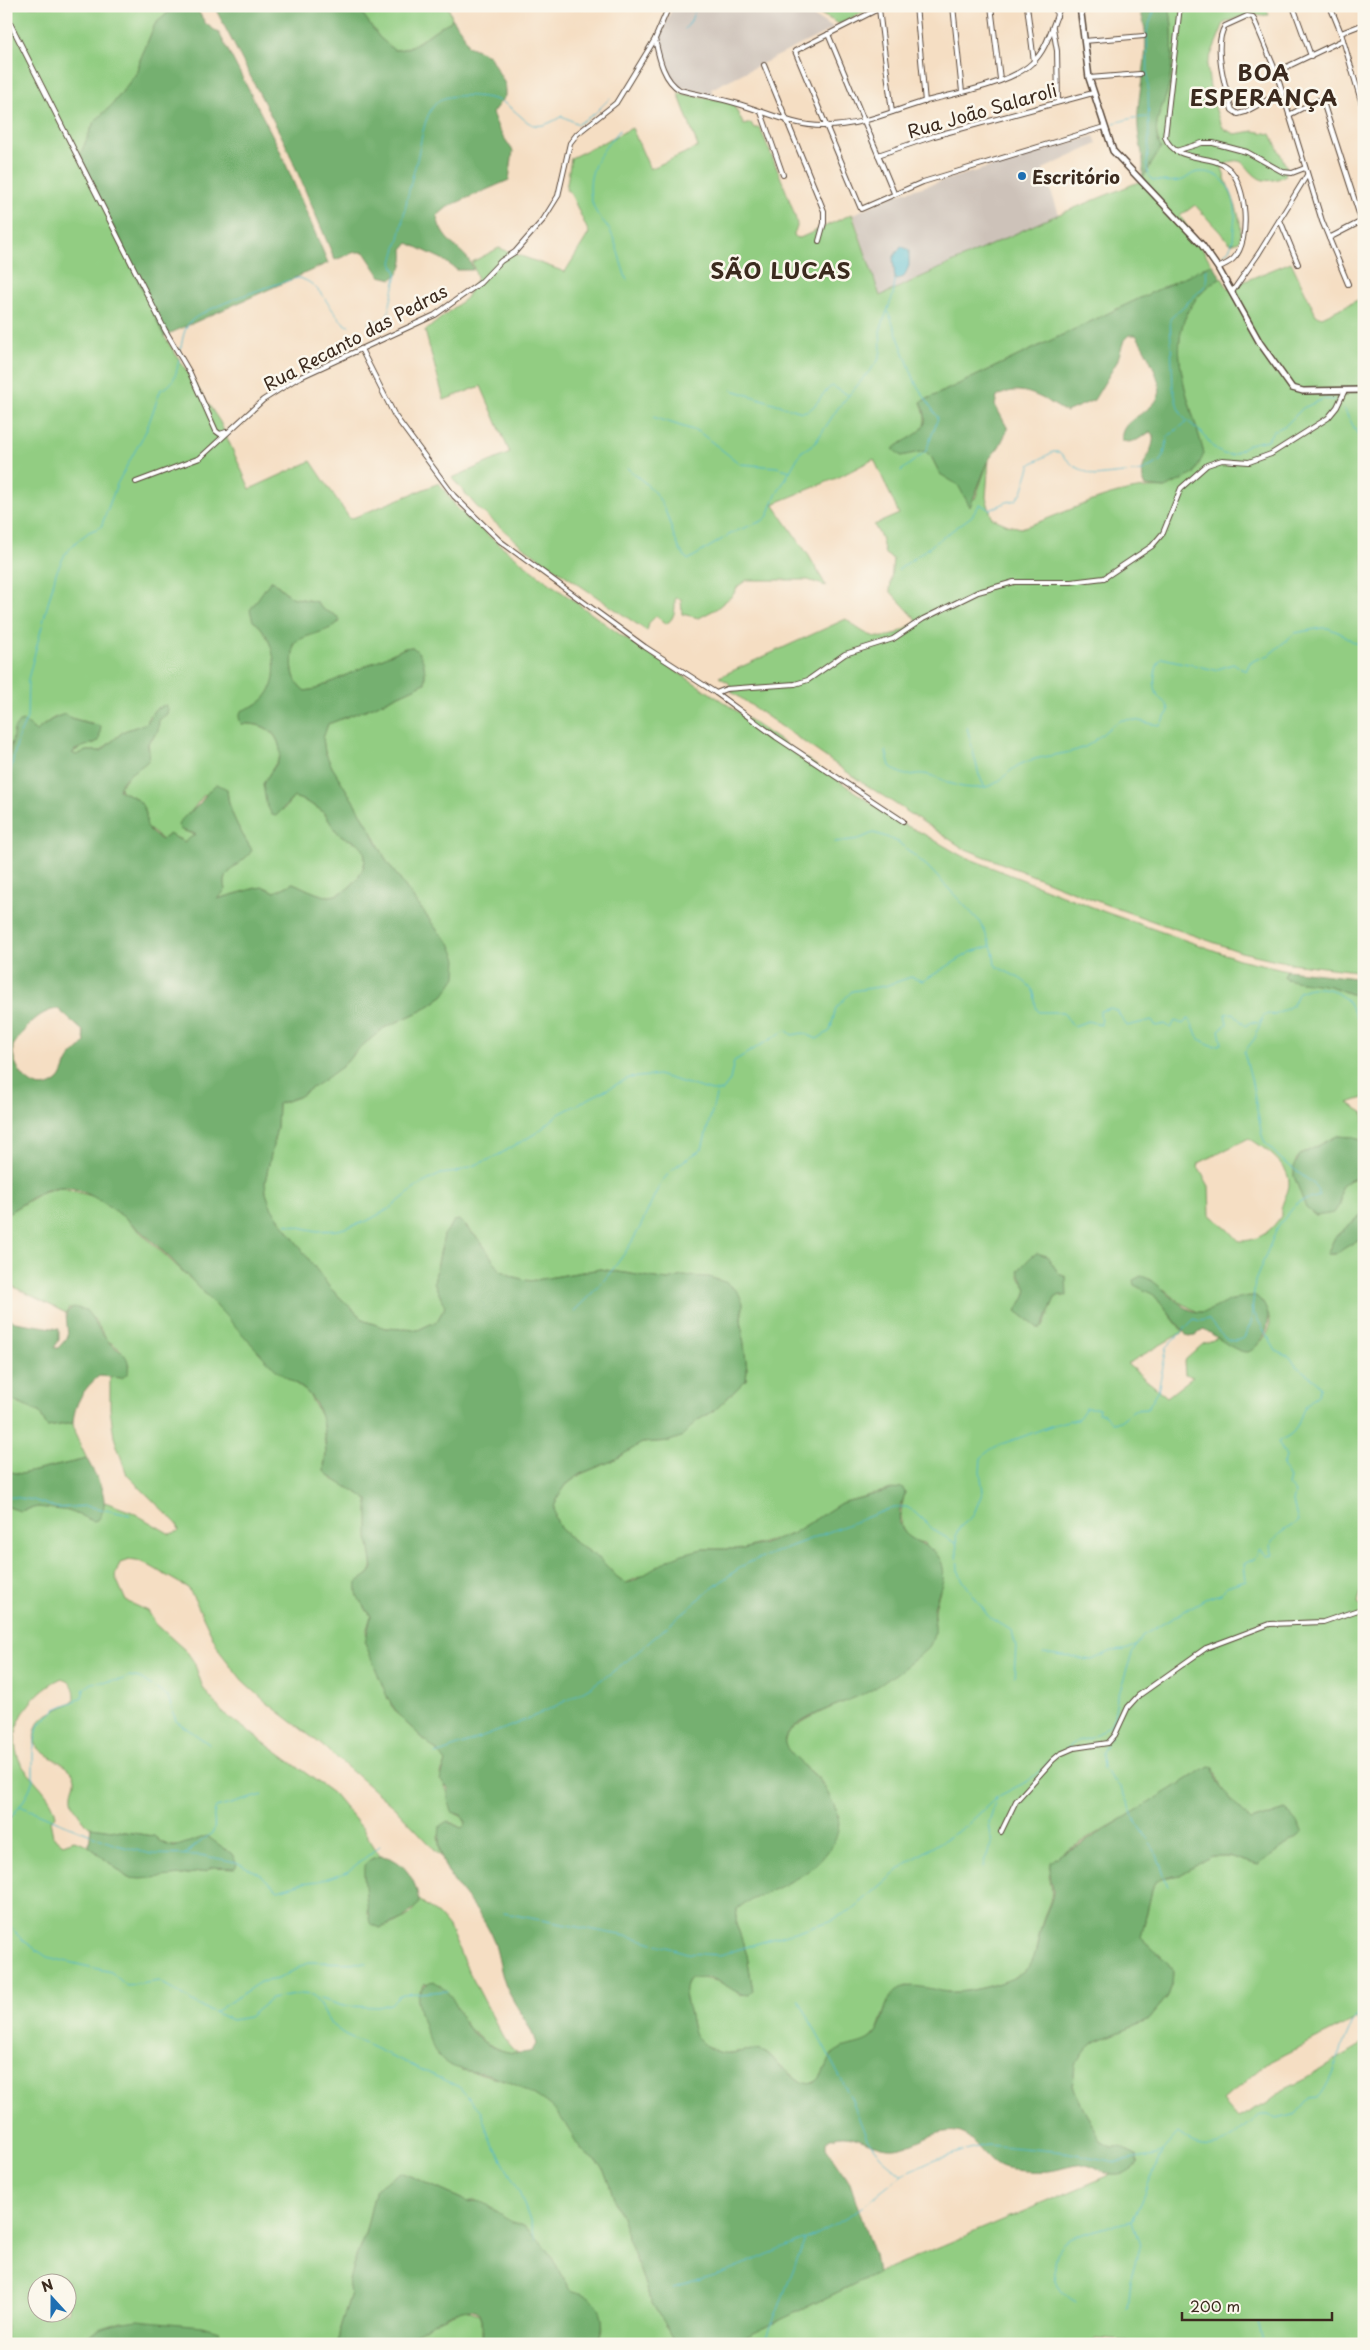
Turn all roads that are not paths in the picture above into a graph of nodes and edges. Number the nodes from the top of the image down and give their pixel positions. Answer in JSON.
{"nodes":[{"id":1,"x":669,"y":6,"type":"edge"},
{"id":2,"x":884,"y":6,"type":"edge"},
{"id":3,"x":916,"y":6,"type":"edge"},
{"id":4,"x":953,"y":6,"type":"edge"},
{"id":5,"x":991,"y":6,"type":"edge"},
{"id":6,"x":1027,"y":6,"type":"edge"},
{"id":7,"x":1055,"y":6,"type":"edge"},
{"id":8,"x":1061,"y":6,"type":"edge"},
{"id":9,"x":1080,"y":6,"type":"edge"},
{"id":10,"x":1180,"y":6,"type":"edge"},
{"id":11,"x":1292,"y":6,"type":"edge"},
{"id":12,"x":1330,"y":6,"type":"edge"},
{"id":13,"x":879,"y":9,"type":"junction"},
{"id":14,"x":6,"y":15,"type":"edge"},
{"id":15,"x":1056,"y":16,"type":"junction"},
{"id":16,"x":1364,"y":24,"type":"edge"},
{"id":17,"x":1052,"y":26,"type":"junction"},
{"id":18,"x":1341,"y":33,"type":"junction"},
{"id":19,"x":828,"y":34,"type":"junction"},
{"id":20,"x":1144,"y":36,"type":"dead end"},
{"id":21,"x":655,"y":39,"type":"junction"},
{"id":22,"x":1343,"y":40,"type":"junction"},
{"id":23,"x":1084,"y":41,"type":"junction"},
{"id":24,"x":1310,"y":56,"type":"junction"},
{"id":25,"x":1034,"y":62,"type":"junction"},
{"id":26,"x":764,"y":65,"type":"dead end"},
{"id":27,"x":1276,"y":72,"type":"junction"},
{"id":28,"x":1140,"y":74,"type":"dead end"},
{"id":29,"x":1089,"y":78,"type":"junction"},
{"id":30,"x":1000,"y":80,"type":"junction"},
{"id":31,"x":962,"y":92,"type":"junction"},
{"id":32,"x":1282,"y":92,"type":"junction"},
{"id":33,"x":1093,"y":93,"type":"junction"},
{"id":34,"x":925,"y":102,"type":"junction"},
{"id":35,"x":1058,"y":102,"type":"junction"},
{"id":36,"x":1364,"y":111,"type":"edge"},
{"id":37,"x":761,"y":112,"type":"junction"},
{"id":38,"x":892,"y":112,"type":"junction"},
{"id":39,"x":1289,"y":116,"type":"junction"},
{"id":40,"x":788,"y":119,"type":"junction"},
{"id":41,"x":865,"y":120,"type":"junction"},
{"id":42,"x":828,"y":126,"type":"junction"},
{"id":43,"x":1104,"y":128,"type":"junction"},
{"id":44,"x":1176,"y":151,"type":"junction"},
{"id":45,"x":878,"y":155,"type":"junction"},
{"id":46,"x":1305,"y":168,"type":"junction"},
{"id":47,"x":783,"y":175,"type":"dead end"},
{"id":48,"x":1307,"y":175,"type":"junction"},
{"id":49,"x":894,"y":193,"type":"junction"},
{"id":50,"x":1280,"y":220,"type":"junction"},
{"id":51,"x":1362,"y":221,"type":"edge"},
{"id":52,"x":1364,"y":229,"type":"edge"},
{"id":53,"x":1329,"y":238,"type":"junction"},
{"id":54,"x":819,"y":241,"type":"dead end"},
{"id":55,"x":1298,"y":264,"type":"dead end"},
{"id":56,"x":1218,"y":268,"type":"junction"},
{"id":57,"x":1348,"y":284,"type":"dead end"},
{"id":58,"x":1232,"y":292,"type":"junction"},
{"id":59,"x":361,"y":349,"type":"junction"},
{"id":60,"x":1345,"y":390,"type":"junction"},
{"id":61,"x":1364,"y":390,"type":"edge"},
{"id":62,"x":227,"y":432,"type":"junction"},
{"id":63,"x":136,"y":482,"type":"dead end"},
{"id":64,"x":716,"y":693,"type":"junction"},
{"id":65,"x":903,"y":821,"type":"dead end"},
{"id":66,"x":1364,"y":1608,"type":"edge"},
{"id":67,"x":1000,"y":1832,"type":"dead end"}],
"edges":[{"from":1,"to":21,"type":"street","name":"Rua Recanto das Pedras"},
{"from":2,"to":13,"type":"street"},
{"from":3,"to":34,"type":"street"},
{"from":4,"to":31,"type":"street"},
{"from":5,"to":30,"type":"street"},
{"from":6,"to":25,"type":"street"},
{"from":7,"to":15,"type":"street"},
{"from":8,"to":15,"type":"street"},
{"from":9,"to":23,"type":"street"},
{"from":10,"to":44,"type":"street"},
{"from":11,"to":24,"type":"street"},
{"from":12,"to":18,"type":"street"},
{"from":13,"to":19,"type":"street"},
{"from":13,"to":38,"type":"street"},
{"from":14,"to":62,"type":"street"},
{"from":15,"to":17,"type":"street"},
{"from":16,"to":18,"type":"street"},
{"from":17,"to":25,"type":"street"},
{"from":17,"to":35,"type":"street"},
{"from":18,"to":22,"type":"street"},
{"from":19,"to":41,"type":"street"},
{"from":19,"to":42,"type":"street"},
{"from":20,"to":23,"type":"street"},
{"from":21,"to":37,"type":"street"},
{"from":21,"to":59,"type":"street","name":"Rua Recanto das Pedras"},
{"from":22,"to":24,"type":"street"},
{"from":22,"to":36,"type":"street"},
{"from":23,"to":29,"type":"street"},
{"from":24,"to":27,"type":"street"},
{"from":25,"to":30,"type":"street"},
{"from":26,"to":40,"type":"street"},
{"from":27,"to":32,"type":"street"},
{"from":27,"to":32,"type":"street"},
{"from":28,"to":29,"type":"street"},
{"from":29,"to":33,"type":"street"},
{"from":30,"to":31,"type":"street"},
{"from":31,"to":34,"type":"street"},
{"from":32,"to":39,"type":"street"},
{"from":33,"to":35,"type":"street","name":"Rua João Salaroli"},
{"from":33,"to":43,"type":"street"},
{"from":34,"to":38,"type":"street"},
{"from":35,"to":45,"type":"street","name":"Rua João Salaroli"},
{"from":37,"to":40,"type":"street"},
{"from":37,"to":47,"type":"street"},
{"from":38,"to":41,"type":"street"},
{"from":39,"to":46,"type":"street"},
{"from":39,"to":51,"type":"street"},
{"from":40,"to":42,"type":"street"},
{"from":40,"to":54,"type":"street"},
{"from":41,"to":42,"type":"street"},
{"from":41,"to":45,"type":"street"},
{"from":42,"to":49,"type":"street"},
{"from":43,"to":49,"type":"street"},
{"from":43,"to":56,"type":"street"},
{"from":44,"to":46,"type":"street"},
{"from":44,"to":56,"type":"street"},
{"from":45,"to":49,"type":"street"},
{"from":46,"to":48,"type":"street"},
{"from":48,"to":50,"type":"street"},
{"from":48,"to":53,"type":"street"},
{"from":50,"to":55,"type":"street"},
{"from":50,"to":58,"type":"street"},
{"from":51,"to":52,"type":"street"},
{"from":51,"to":53,"type":"street"},
{"from":53,"to":57,"type":"street"},
{"from":56,"to":58,"type":"street"},
{"from":58,"to":60,"type":"street"},
{"from":59,"to":62,"type":"street","name":"Rua Recanto das Pedras"},
{"from":59,"to":64,"type":"street"},
{"from":60,"to":61,"type":"street"},
{"from":60,"to":64,"type":"street"},
{"from":62,"to":63,"type":"street","name":"Rua Recanto das Pedras"},
{"from":64,"to":65,"type":"street"},
{"from":66,"to":67,"type":"street"}]}
